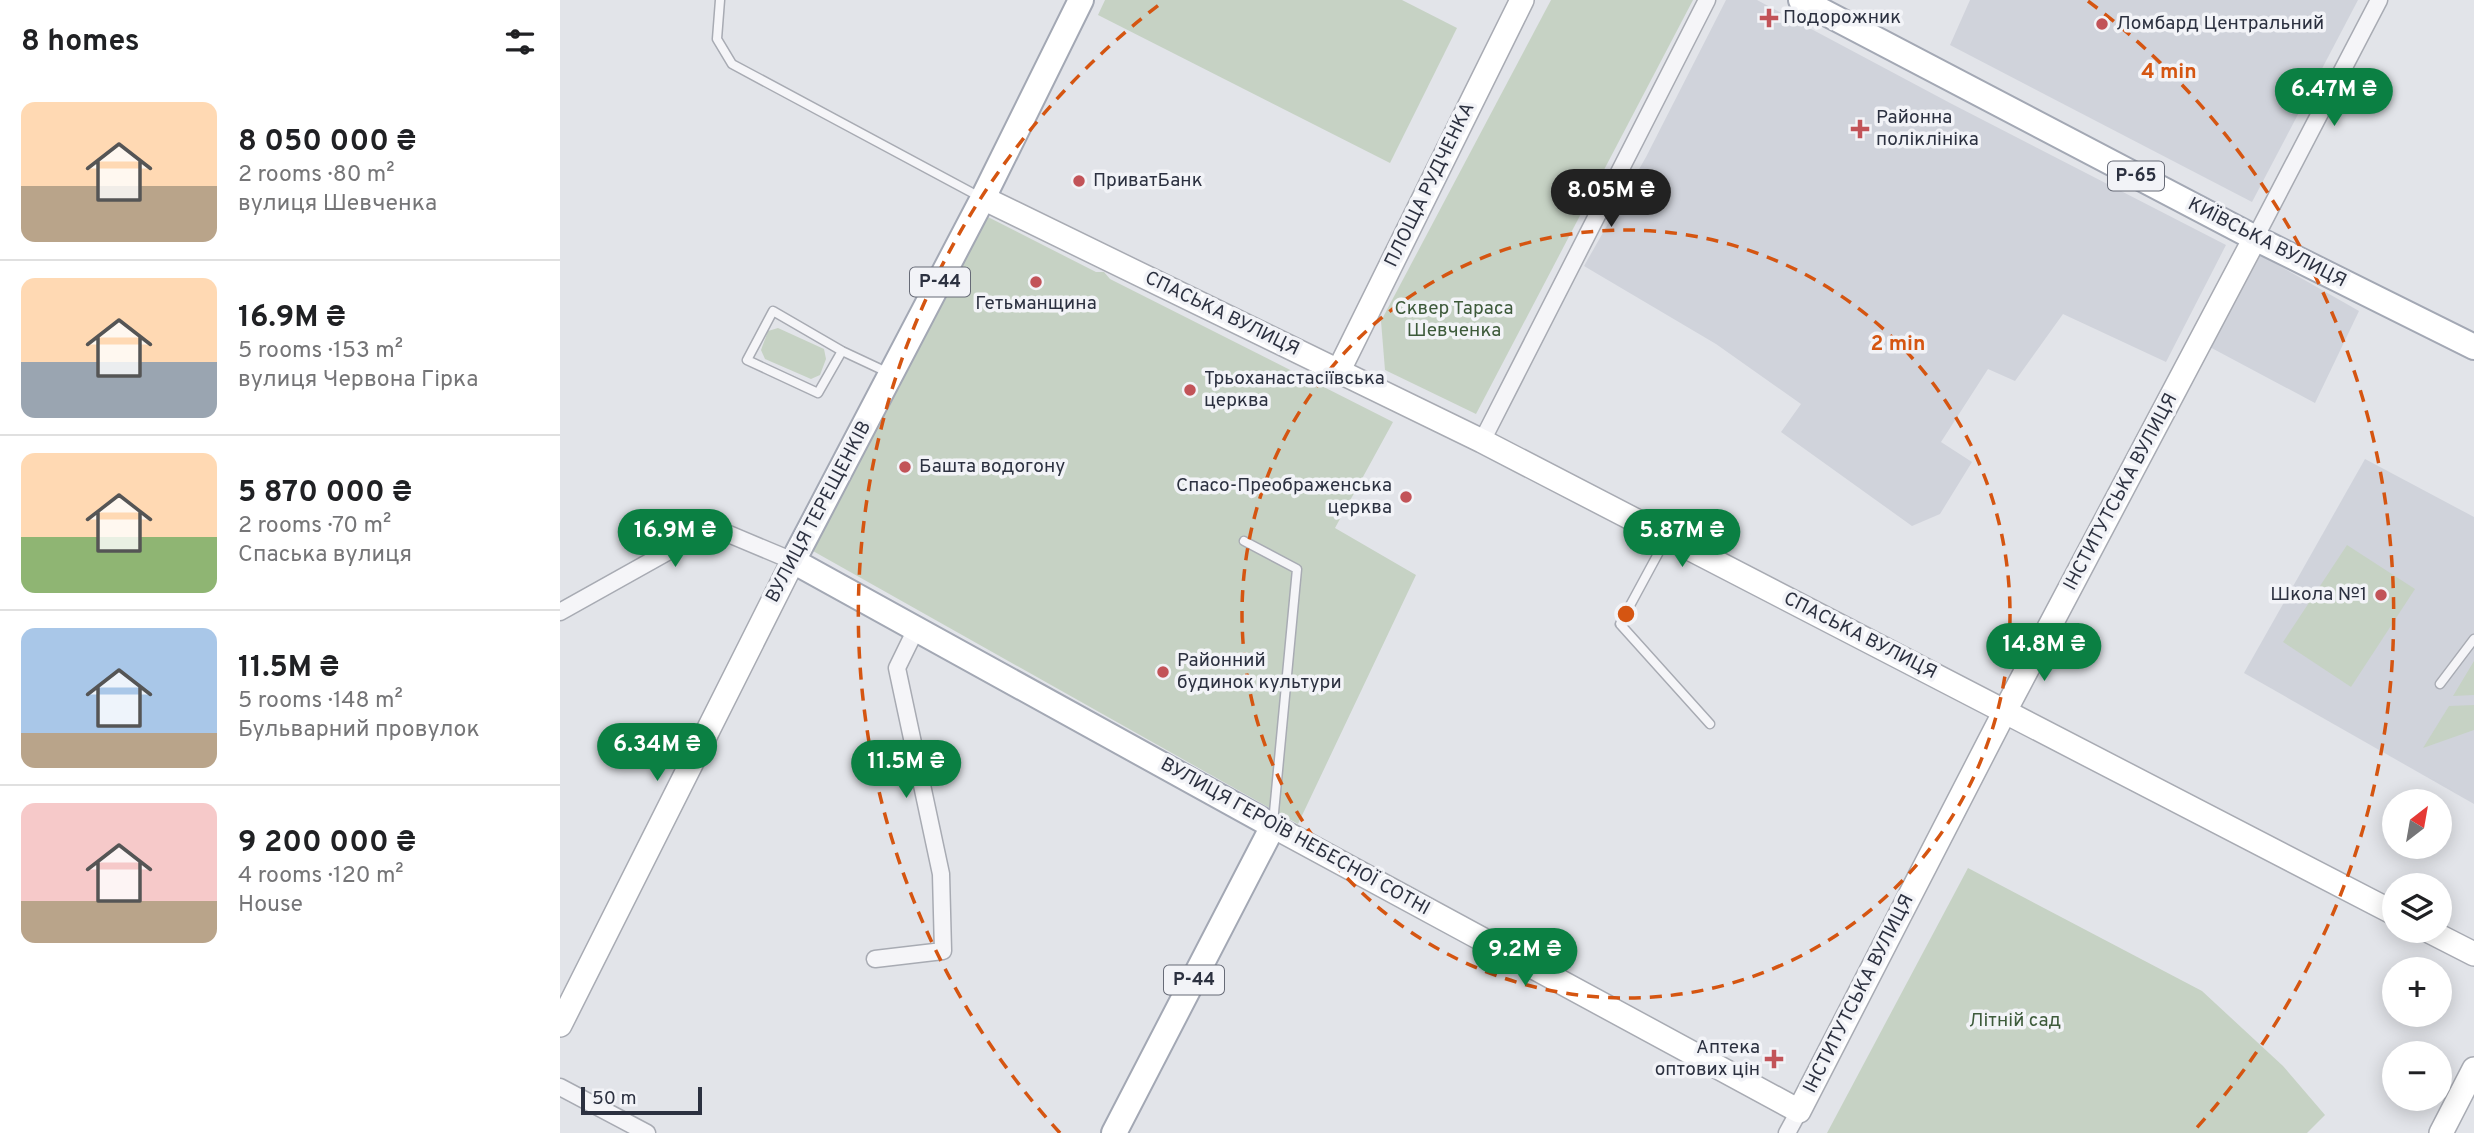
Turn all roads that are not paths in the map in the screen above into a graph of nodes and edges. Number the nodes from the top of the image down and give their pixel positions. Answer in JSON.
{"nodes":[{"id":1,"x":720,"y":0,"type":"edge"},
{"id":2,"x":1081,"y":0,"type":"edge"},
{"id":3,"x":1522,"y":0,"type":"edge"},
{"id":4,"x":1707,"y":0,"type":"edge"},
{"id":5,"x":1801,"y":0,"type":"edge"},
{"id":6,"x":2379,"y":0,"type":"edge"},
{"id":7,"x":983,"y":198,"type":"junction"},
{"id":8,"x":2255,"y":238,"type":"junction"},
{"id":9,"x":2474,"y":347,"type":"edge"},
{"id":10,"x":842,"y":351,"type":"junction"},
{"id":11,"x":1339,"y":370,"type":"junction"},
{"id":12,"x":891,"y":374,"type":"junction"},
{"id":13,"x":1482,"y":441,"type":"junction"},
{"id":14,"x":1668,"y":537,"type":"junction"},
{"id":15,"x":1244,"y":541,"type":"dead end"},
{"id":16,"x":793,"y":561,"type":"junction"},
{"id":17,"x":560,"y":612,"type":"edge"},
{"id":18,"x":916,"y":629,"type":"junction"},
{"id":19,"x":2474,"y":639,"type":"edge"},
{"id":20,"x":2440,"y":684,"type":"dead end"},
{"id":21,"x":2005,"y":710,"type":"junction"},
{"id":22,"x":1710,"y":724,"type":"dead end"},
{"id":23,"x":1273,"y":826,"type":"junction"},
{"id":24,"x":2382,"y":907,"type":"edge"},
{"id":25,"x":2452,"y":943,"type":"edge"},
{"id":26,"x":2474,"y":954,"type":"edge"},
{"id":27,"x":875,"y":959,"type":"dead end"},
{"id":28,"x":560,"y":1025,"type":"edge"},
{"id":29,"x":2474,"y":1069,"type":"edge"},
{"id":30,"x":560,"y":1087,"type":"edge"},
{"id":31,"x":1798,"y":1111,"type":"junction"},
{"id":32,"x":647,"y":1133,"type":"edge"},
{"id":33,"x":1114,"y":1133,"type":"edge"},
{"id":34,"x":1787,"y":1133,"type":"edge"},
{"id":35,"x":2441,"y":1133,"type":"edge"}],
"edges":[{"from":1,"to":7,"type":"lane"},
{"from":2,"to":7,"type":"main road","name":"ВУЛИЦЯ ТЕРЕЩЕНКІВ","number":"Р-44"},
{"from":3,"to":11,"type":"street","name":"ПЛОЩА РУДЧЕНКА"},
{"from":4,"to":13,"type":"street"},
{"from":5,"to":8,"type":"main road","name":"КИЇВСЬКА ВУЛИЦЯ","number":"Р-65"},
{"from":6,"to":8,"type":"street","name":"ІНСТИТУТСЬКА ВУЛИЦЯ"},
{"from":7,"to":11,"type":"street","name":"СПАСЬКА ВУЛИЦЯ"},
{"from":7,"to":12,"type":"main road","name":"ВУЛИЦЯ ТЕРЕЩЕНКІВ","number":"Р-44"},
{"from":8,"to":9,"type":"main road","name":"КИЇВСЬКА ВУЛИЦЯ","number":"Р-65"},
{"from":8,"to":21,"type":"street","name":"ІНСТИТУТСЬКА ВУЛИЦЯ"},
{"from":10,"to":10,"type":"lane"},
{"from":10,"to":12,"type":"lane"},
{"from":11,"to":13,"type":"street","name":"СПАСЬКА ВУЛИЦЯ"},
{"from":12,"to":16,"type":"main road","name":"ВУЛИЦЯ ТЕРЕЩЕНКІВ","number":"Р-44"},
{"from":13,"to":14,"type":"street","name":"СПАСЬКА ВУЛИЦЯ"},
{"from":14,"to":21,"type":"street","name":"СПАСЬКА ВУЛИЦЯ"},
{"from":14,"to":22,"type":"lane"},
{"from":15,"to":23,"type":"lane"},
{"from":16,"to":17,"type":"street"},
{"from":16,"to":18,"type":"main road","name":"ВУЛИЦЯ ГЕРОЇВ НЕБЕСНОЇ СОТНІ"},
{"from":16,"to":28,"type":"street","name":"ВУЛИЦЯ ТЕРЕЩЕНКІВ"},
{"from":18,"to":23,"type":"main road","name":"ВУЛИЦЯ ГЕРОЇВ НЕБЕСНОЇ СОТНІ"},
{"from":18,"to":27,"type":"street"},
{"from":19,"to":20,"type":"lane"},
{"from":21,"to":24,"type":"street","name":"СПАСЬКА ВУЛИЦЯ"},
{"from":21,"to":31,"type":"street","name":"ІНСТИТУТСЬКА ВУЛИЦЯ"},
{"from":23,"to":31,"type":"street","name":"ВУЛИЦЯ ГЕРОЇВ НЕБЕСНОЇ СОТНІ"},
{"from":23,"to":33,"type":"main road","number":"Р-44"},
{"from":25,"to":26,"type":"street"},
{"from":29,"to":35,"type":"street"},
{"from":30,"to":32,"type":"street"},
{"from":31,"to":34,"type":"street","name":"ІНСТИТУТСЬКА ВУЛИЦЯ"}]}
